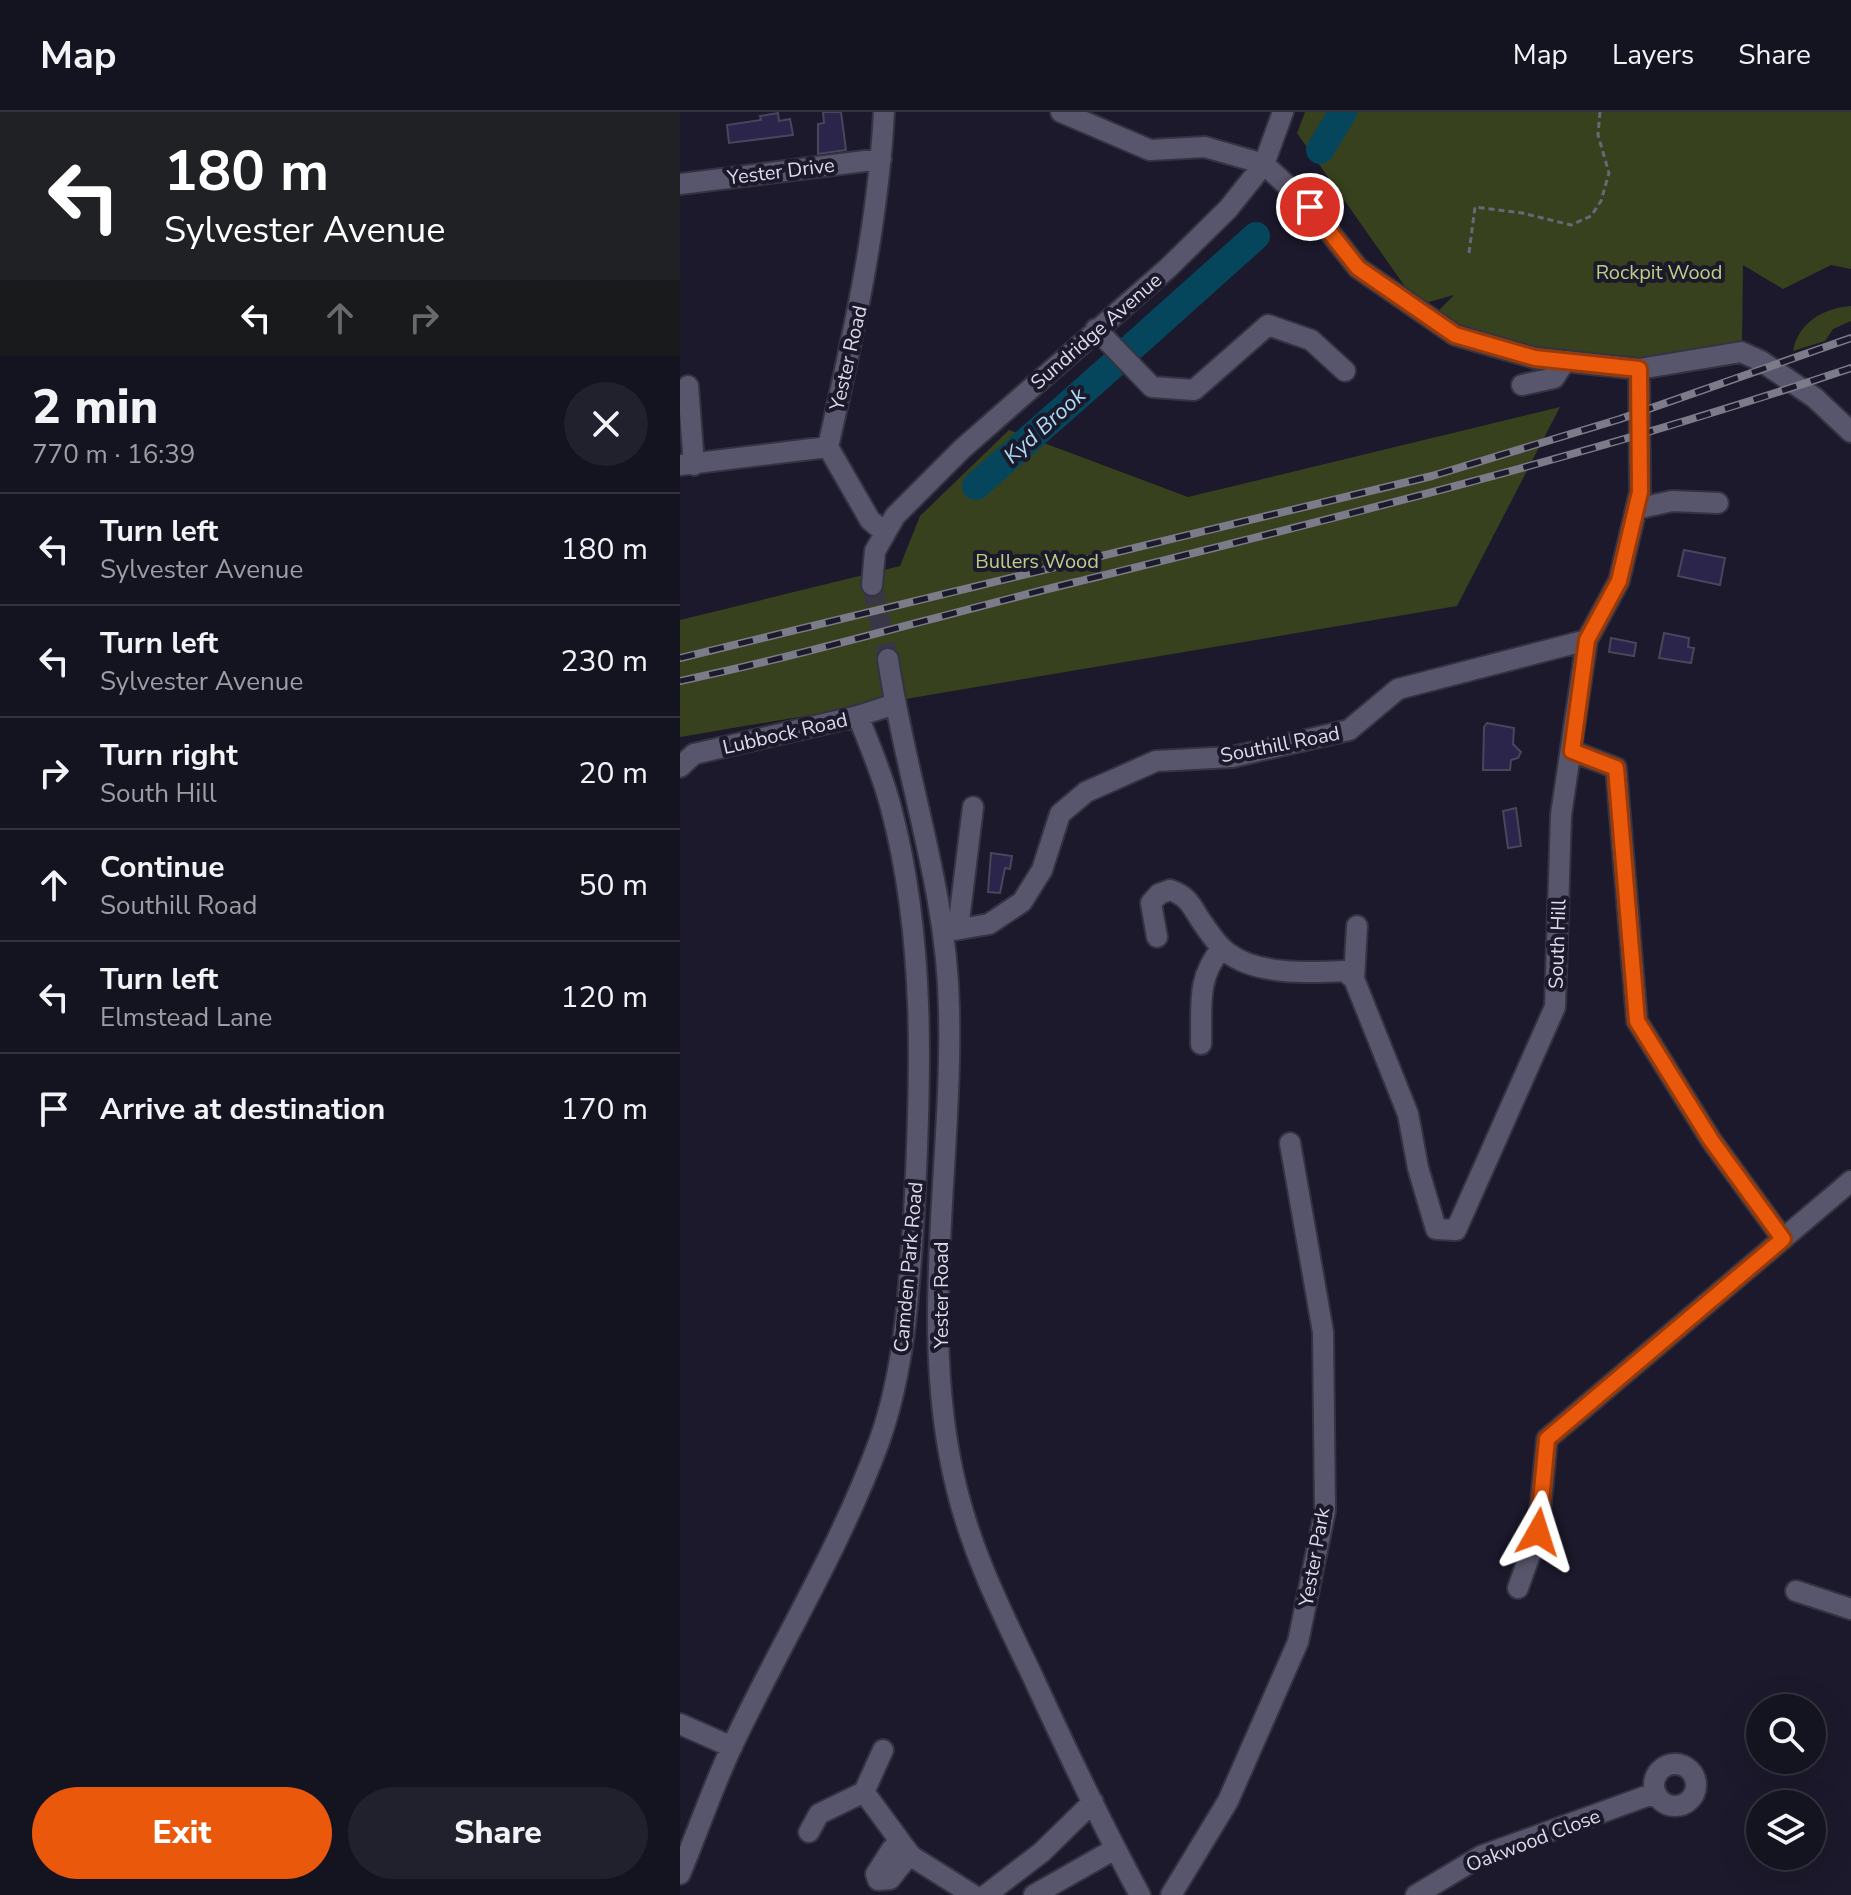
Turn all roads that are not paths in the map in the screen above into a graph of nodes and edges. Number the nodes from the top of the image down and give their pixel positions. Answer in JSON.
{"nodes":[{"id":1,"x":884,"y":112,"type":"edge"},
{"id":2,"x":1061,"y":112,"type":"edge"},
{"id":3,"x":1283,"y":112,"type":"edge"},
{"id":4,"x":881,"y":159,"type":"junction"},
{"id":5,"x":1264,"y":164,"type":"junction"},
{"id":6,"x":680,"y":184,"type":"edge"},
{"id":7,"x":1096,"y":329,"type":"junction"},
{"id":8,"x":1565,"y":361,"type":"junction"},
{"id":9,"x":1639,"y":369,"type":"junction"},
{"id":10,"x":1345,"y":371,"type":"dead end"},
{"id":11,"x":1522,"y":385,"type":"dead end"},
{"id":12,"x":688,"y":386,"type":"dead end"},
{"id":13,"x":1851,"y":432,"type":"edge"},
{"id":14,"x":828,"y":447,"type":"junction"},
{"id":15,"x":687,"y":465,"type":"edge"},
{"id":16,"x":1718,"y":503,"type":"dead end"},
{"id":17,"x":1636,"y":509,"type":"junction"},
{"id":18,"x":883,"y":531,"type":"junction"},
{"id":19,"x":872,"y":585,"type":"tunnel mouth"},
{"id":20,"x":1587,"y":640,"type":"junction"},
{"id":21,"x":888,"y":659,"type":"tunnel mouth"},
{"id":22,"x":895,"y":704,"type":"junction"},
{"id":23,"x":858,"y":716,"type":"junction"},
{"id":24,"x":1572,"y":751,"type":"junction"},
{"id":25,"x":680,"y":767,"type":"edge"},
{"id":26,"x":973,"y":807,"type":"dead end"},
{"id":27,"x":1357,"y":926,"type":"dead end"},
{"id":28,"x":950,"y":930,"type":"junction"},
{"id":29,"x":1157,"y":937,"type":"dead end"},
{"id":30,"x":1222,"y":948,"type":"junction"},
{"id":31,"x":1354,"y":979,"type":"junction"},
{"id":32,"x":1201,"y":1044,"type":"dead end"},
{"id":33,"x":1290,"y":1143,"type":"dead end"},
{"id":34,"x":1851,"y":1181,"type":"edge"},
{"id":35,"x":1783,"y":1239,"type":"junction"},
{"id":36,"x":1518,"y":1588,"type":"dead end"},
{"id":37,"x":1797,"y":1589,"type":"dead end"},
{"id":38,"x":1851,"y":1609,"type":"edge"},
{"id":39,"x":680,"y":1724,"type":"edge"},
{"id":40,"x":732,"y":1747,"type":"junction"},
{"id":41,"x":883,"y":1750,"type":"dead end"},
{"id":42,"x":864,"y":1792,"type":"junction"},
{"id":43,"x":1655,"y":1793,"type":"dead end"},
{"id":44,"x":1093,"y":1802,"type":"junction"},
{"id":45,"x":809,"y":1832,"type":"dead end"},
{"id":46,"x":1115,"y":1849,"type":"junction"},
{"id":47,"x":680,"y":1874,"type":"edge"},
{"id":48,"x":973,"y":1895,"type":"edge"},
{"id":49,"x":986,"y":1895,"type":"edge"},
{"id":50,"x":1034,"y":1895,"type":"edge"},
{"id":51,"x":1140,"y":1895,"type":"edge"},
{"id":52,"x":1171,"y":1895,"type":"edge"},
{"id":53,"x":1416,"y":1895,"type":"edge"}],
"edges":[{"from":1,"to":4,"type":"street","name":"Yester Road"},
{"from":2,"to":5,"type":"street"},
{"from":3,"to":5,"type":"street","name":"Sundridge Avenue"},
{"from":4,"to":6,"type":"street","name":"Yester Drive"},
{"from":4,"to":14,"type":"street","name":"Yester Road"},
{"from":5,"to":7,"type":"street","name":"Sundridge Avenue"},
{"from":5,"to":8,"type":"street"},
{"from":7,"to":10,"type":"street"},
{"from":7,"to":18,"type":"street","name":"Sundridge Avenue"},
{"from":8,"to":9,"type":"street"},
{"from":8,"to":11,"type":"street"},
{"from":9,"to":13,"type":"street"},
{"from":9,"to":17,"type":"street"},
{"from":12,"to":15,"type":"street"},
{"from":14,"to":15,"type":"street"},
{"from":14,"to":18,"type":"street"},
{"from":16,"to":17,"type":"street"},
{"from":17,"to":20,"type":"street"},
{"from":18,"to":19,"type":"street"},
{"from":20,"to":24,"type":"street","name":"South Hill"},
{"from":20,"to":28,"type":"street","name":"Southill Road"},
{"from":21,"to":22,"type":"street","name":"Yester Road"},
{"from":22,"to":23,"type":"street","name":"Lubbock Road"},
{"from":22,"to":28,"type":"street","name":"Yester Road"},
{"from":23,"to":25,"type":"street","name":"Lubbock Road"},
{"from":23,"to":40,"type":"street","name":"Camden Park Road"},
{"from":24,"to":31,"type":"street","name":"South Hill"},
{"from":24,"to":35,"type":"street"},
{"from":26,"to":28,"type":"street"},
{"from":27,"to":31,"type":"street"},
{"from":28,"to":44,"type":"street","name":"Yester Road"},
{"from":29,"to":30,"type":"street"},
{"from":30,"to":31,"type":"street"},
{"from":30,"to":32,"type":"street"},
{"from":33,"to":52,"type":"street","name":"Yester Park"},
{"from":34,"to":35,"type":"street"},
{"from":35,"to":36,"type":"street"},
{"from":37,"to":38,"type":"street"},
{"from":39,"to":40,"type":"street"},
{"from":40,"to":47,"type":"street","name":"Camden Park Road"},
{"from":41,"to":42,"type":"street"},
{"from":42,"to":45,"type":"street"},
{"from":42,"to":48,"type":"street"},
{"from":43,"to":53,"type":"street","name":"Oakwood Close"},
{"from":44,"to":46,"type":"street","name":"Yester Road"},
{"from":44,"to":49,"type":"street"},
{"from":46,"to":50,"type":"street"},
{"from":46,"to":51,"type":"street","name":"Yester Road"}]}
